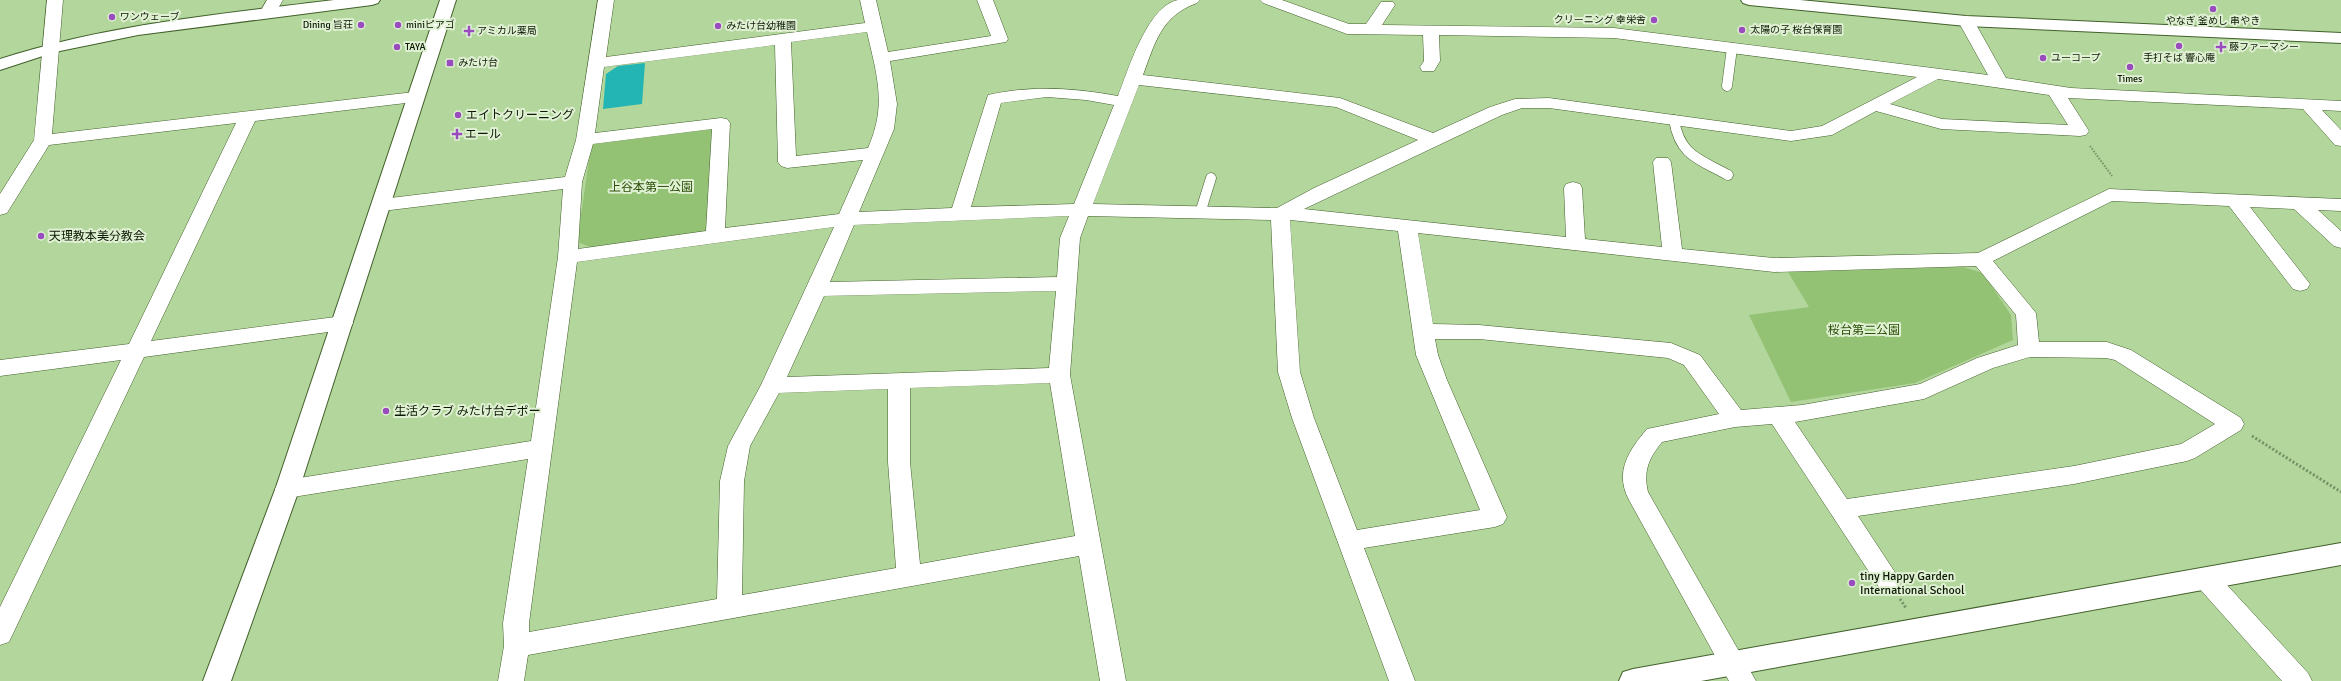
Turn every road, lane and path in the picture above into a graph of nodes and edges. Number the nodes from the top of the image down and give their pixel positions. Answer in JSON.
{"nodes":[{"id":1,"x":55,"y":0,"type":"edge"},
{"id":2,"x":372,"y":0,"type":"edge"},
{"id":3,"x":448,"y":0,"type":"edge"},
{"id":4,"x":606,"y":0,"type":"edge"},
{"id":5,"x":868,"y":0,"type":"edge"},
{"id":6,"x":985,"y":0,"type":"edge"},
{"id":7,"x":1192,"y":0,"type":"edge"},
{"id":8,"x":1268,"y":0,"type":"edge"},
{"id":9,"x":1749,"y":0,"type":"edge"},
{"id":10,"x":1387,"y":5,"type":"dead end"},
{"id":11,"x":272,"y":6,"type":"edge"},
{"id":12,"x":1966,"y":21,"type":"junction"},
{"id":13,"x":872,"y":27,"type":"junction"},
{"id":14,"x":1370,"y":30,"type":"junction"},
{"id":15,"x":1430,"y":30,"type":"junction"},
{"id":16,"x":2341,"y":38,"type":"edge"},
{"id":17,"x":783,"y":39,"type":"junction"},
{"id":18,"x":52,"y":48,"type":"junction"},
{"id":19,"x":1732,"y":48,"type":"junction"},
{"id":20,"x":881,"y":58,"type":"junction"},
{"id":21,"x":597,"y":63,"type":"junction"},
{"id":22,"x":0,"y":65,"type":"edge"},
{"id":23,"x":1428,"y":67,"type":"dead end"},
{"id":24,"x":1933,"y":75,"type":"junction"},
{"id":25,"x":1132,"y":79,"type":"junction"},
{"id":26,"x":2000,"y":82,"type":"junction"},
{"id":27,"x":1727,"y":86,"type":"dead end"},
{"id":28,"x":2055,"y":91,"type":"junction"},
{"id":29,"x":414,"y":97,"type":"junction"},
{"id":30,"x":1123,"y":102,"type":"junction"},
{"id":31,"x":2308,"y":105,"type":"junction"},
{"id":32,"x":1876,"y":106,"type":"junction"},
{"id":33,"x":2341,"y":106,"type":"edge"},
{"id":34,"x":248,"y":117,"type":"junction"},
{"id":35,"x":1674,"y":120,"type":"junction"},
{"id":36,"x":2080,"y":131,"type":"junction"},
{"id":37,"x":43,"y":140,"type":"junction"},
{"id":38,"x":585,"y":140,"type":"junction"},
{"id":39,"x":1434,"y":140,"type":"junction"},
{"id":40,"x":2341,"y":141,"type":"edge"},
{"id":41,"x":875,"y":153,"type":"junction"},
{"id":42,"x":1662,"y":162,"type":"dead end"},
{"id":43,"x":1728,"y":175,"type":"dead end"},
{"id":44,"x":1211,"y":178,"type":"dead end"},
{"id":45,"x":573,"y":182,"type":"junction"},
{"id":46,"x":1573,"y":188,"type":"dead end"},
{"id":47,"x":2126,"y":196,"type":"junction"},
{"id":48,"x":2234,"y":200,"type":"junction"},
{"id":49,"x":2299,"y":203,"type":"junction"},
{"id":50,"x":382,"y":205,"type":"junction"},
{"id":51,"x":2341,"y":205,"type":"edge"},
{"id":52,"x":1082,"y":208,"type":"junction"},
{"id":53,"x":0,"y":209,"type":"edge"},
{"id":54,"x":1201,"y":210,"type":"junction"},
{"id":55,"x":960,"y":212,"type":"junction"},
{"id":56,"x":1280,"y":214,"type":"junction"},
{"id":57,"x":847,"y":221,"type":"junction"},
{"id":58,"x":1407,"y":226,"type":"junction"},
{"id":59,"x":715,"y":235,"type":"junction"},
{"id":60,"x":1576,"y":242,"type":"junction"},
{"id":61,"x":2341,"y":242,"type":"edge"},
{"id":62,"x":1673,"y":254,"type":"junction"},
{"id":63,"x":568,"y":257,"type":"junction"},
{"id":64,"x":1981,"y":259,"type":"junction"},
{"id":65,"x":1065,"y":284,"type":"junction"},
{"id":66,"x":2300,"y":284,"type":"dead end"},
{"id":67,"x":817,"y":289,"type":"junction"},
{"id":68,"x":343,"y":322,"type":"junction"},
{"id":69,"x":1424,"y":331,"type":"junction"},
{"id":70,"x":136,"y":350,"type":"junction"},
{"id":71,"x":2029,"y":350,"type":"junction"},
{"id":72,"x":0,"y":368,"type":"edge"},
{"id":73,"x":1059,"y":375,"type":"junction"},
{"id":74,"x":899,"y":381,"type":"junction"},
{"id":75,"x":772,"y":385,"type":"junction"},
{"id":76,"x":1778,"y":415,"type":"junction"},
{"id":77,"x":1735,"y":419,"type":"junction"},
{"id":78,"x":2233,"y":424,"type":"junction"},
{"id":79,"x":539,"y":448,"type":"junction"},
{"id":80,"x":287,"y":489,"type":"junction"},
{"id":81,"x":2341,"y":492,"type":"edge"},
{"id":82,"x":1841,"y":509,"type":"junction"},
{"id":83,"x":1349,"y":541,"type":"junction"},
{"id":84,"x":1088,"y":544,"type":"junction"},
{"id":85,"x":2341,"y":554,"type":"edge"},
{"id":86,"x":909,"y":577,"type":"junction"},
{"id":87,"x":1888,"y":580,"type":"joint"},
{"id":88,"x":2208,"y":580,"type":"junction"},
{"id":89,"x":729,"y":608,"type":"junction"},
{"id":90,"x":1922,"y":630,"type":"junction"},
{"id":91,"x":0,"y":634,"type":"edge"},
{"id":92,"x":517,"y":646,"type":"junction"},
{"id":93,"x":1738,"y":672,"type":"edge"},
{"id":94,"x":217,"y":681,"type":"edge"},
{"id":95,"x":511,"y":681,"type":"edge"},
{"id":96,"x":1114,"y":681,"type":"edge"},
{"id":97,"x":1402,"y":681,"type":"edge"},
{"id":98,"x":1633,"y":681,"type":"edge"},
{"id":99,"x":2299,"y":681,"type":"edge"}],
"edges":[{"from":1,"to":18,"type":"street"},
{"from":2,"to":11,"type":"street"},
{"from":3,"to":29,"type":"street"},
{"from":4,"to":21,"type":"street"},
{"from":5,"to":13,"type":"street"},
{"from":6,"to":20,"type":"street"},
{"from":7,"to":25,"type":"street"},
{"from":8,"to":14,"type":"street"},
{"from":9,"to":12,"type":"street"},
{"from":10,"to":14,"type":"street"},
{"from":11,"to":18,"type":"street"},
{"from":12,"to":16,"type":"street"},
{"from":12,"to":26,"type":"street"},
{"from":13,"to":17,"type":"street"},
{"from":13,"to":20,"type":"street"},
{"from":14,"to":15,"type":"street"},
{"from":15,"to":19,"type":"street"},
{"from":15,"to":23,"type":"street"},
{"from":17,"to":21,"type":"street"},
{"from":17,"to":41,"type":"street"},
{"from":18,"to":22,"type":"street"},
{"from":18,"to":37,"type":"street"},
{"from":19,"to":24,"type":"street"},
{"from":19,"to":27,"type":"lane"},
{"from":20,"to":41,"type":"street"},
{"from":21,"to":38,"type":"street"},
{"from":24,"to":26,"type":"street"},
{"from":24,"to":32,"type":"street"},
{"from":25,"to":30,"type":"street"},
{"from":25,"to":39,"type":"street"},
{"from":26,"to":28,"type":"street"},
{"from":28,"to":31,"type":"street"},
{"from":28,"to":36,"type":"street"},
{"from":29,"to":34,"type":"street"},
{"from":29,"to":50,"type":"street"},
{"from":30,"to":52,"type":"street"},
{"from":30,"to":55,"type":"street"},
{"from":31,"to":33,"type":"street"},
{"from":31,"to":40,"type":"street"},
{"from":32,"to":35,"type":"street"},
{"from":32,"to":36,"type":"street"},
{"from":34,"to":37,"type":"street"},
{"from":34,"to":70,"type":"street"},
{"from":35,"to":39,"type":"street"},
{"from":35,"to":43,"type":"lane"},
{"from":36,"to":47,"type":"path"},
{"from":37,"to":53,"type":"street"},
{"from":38,"to":45,"type":"street"},
{"from":38,"to":59,"type":"street"},
{"from":39,"to":56,"type":"street"},
{"from":41,"to":57,"type":"street"},
{"from":42,"to":62,"type":"street"},
{"from":44,"to":54,"type":"lane"},
{"from":45,"to":50,"type":"street"},
{"from":45,"to":63,"type":"street"},
{"from":46,"to":60,"type":"street"},
{"from":47,"to":48,"type":"street"},
{"from":47,"to":64,"type":"street"},
{"from":48,"to":49,"type":"street"},
{"from":48,"to":66,"type":"street"},
{"from":49,"to":51,"type":"street"},
{"from":49,"to":61,"type":"street"},
{"from":50,"to":68,"type":"street"},
{"from":52,"to":54,"type":"street"},
{"from":52,"to":55,"type":"street"},
{"from":52,"to":65,"type":"street"},
{"from":54,"to":56,"type":"street"},
{"from":55,"to":57,"type":"street"},
{"from":56,"to":58,"type":"street"},
{"from":56,"to":83,"type":"street"},
{"from":57,"to":59,"type":"street"},
{"from":57,"to":67,"type":"street"},
{"from":58,"to":60,"type":"street"},
{"from":58,"to":69,"type":"street"},
{"from":59,"to":63,"type":"street"},
{"from":60,"to":62,"type":"street"},
{"from":62,"to":64,"type":"street"},
{"from":63,"to":79,"type":"street"},
{"from":64,"to":71,"type":"street"},
{"from":65,"to":67,"type":"street"},
{"from":65,"to":73,"type":"street"},
{"from":67,"to":75,"type":"street"},
{"from":68,"to":70,"type":"street"},
{"from":68,"to":80,"type":"street"},
{"from":69,"to":77,"type":"street"},
{"from":69,"to":83,"type":"street"},
{"from":70,"to":72,"type":"street"},
{"from":70,"to":91,"type":"street"},
{"from":71,"to":76,"type":"street"},
{"from":71,"to":78,"type":"street"},
{"from":73,"to":74,"type":"street"},
{"from":73,"to":84,"type":"street"},
{"from":74,"to":75,"type":"street"},
{"from":74,"to":86,"type":"street"},
{"from":75,"to":89,"type":"street"},
{"from":76,"to":77,"type":"street"},
{"from":76,"to":82,"type":"street"},
{"from":77,"to":93,"type":"street"},
{"from":78,"to":81,"type":"path"},
{"from":78,"to":82,"type":"street"},
{"from":79,"to":80,"type":"street"},
{"from":79,"to":92,"type":"street"},
{"from":80,"to":94,"type":"street"},
{"from":82,"to":87,"type":"street"},
{"from":83,"to":97,"type":"street"},
{"from":84,"to":86,"type":"street"},
{"from":84,"to":96,"type":"street"},
{"from":85,"to":88,"type":"street"},
{"from":86,"to":89,"type":"street"},
{"from":87,"to":90,"type":"path"},
{"from":88,"to":90,"type":"street"},
{"from":88,"to":99,"type":"street"},
{"from":89,"to":92,"type":"street"},
{"from":90,"to":93,"type":"street"},
{"from":92,"to":95,"type":"street"},
{"from":93,"to":98,"type":"street"}]}
